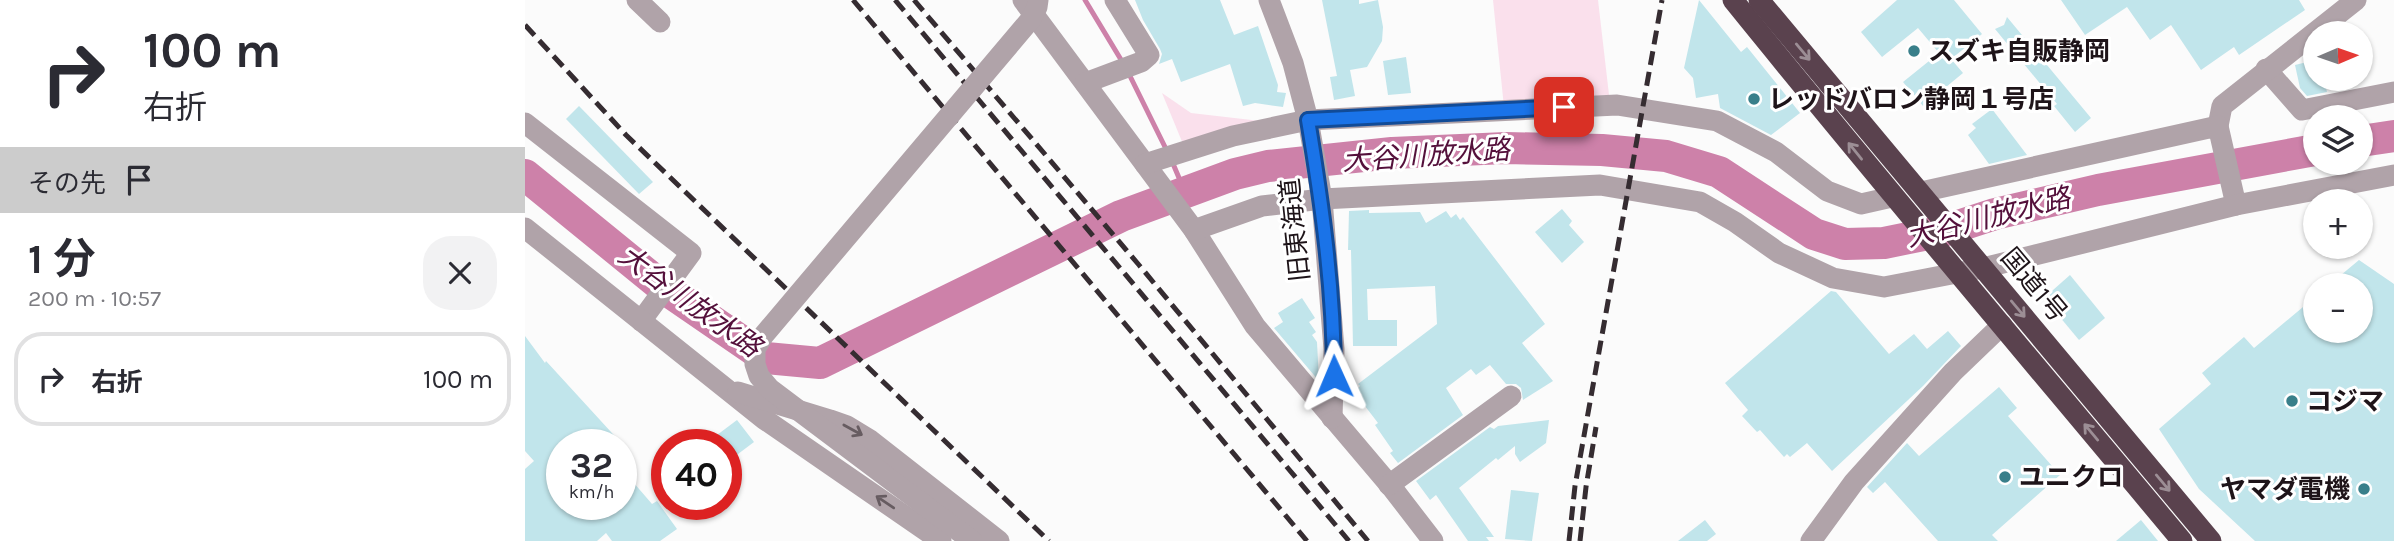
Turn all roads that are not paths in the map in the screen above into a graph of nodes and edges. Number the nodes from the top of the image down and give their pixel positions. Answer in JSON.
{"nodes":[{"id":1,"x":637,"y":0,"type":"edge"},
{"id":2,"x":1023,"y":0,"type":"edge"},
{"id":3,"x":1038,"y":0,"type":"edge"},
{"id":4,"x":1115,"y":0,"type":"edge"},
{"id":5,"x":1269,"y":0,"type":"edge"},
{"id":6,"x":1733,"y":0,"type":"edge"},
{"id":7,"x":1759,"y":0,"type":"edge"},
{"id":8,"x":2356,"y":0,"type":"edge"},
{"id":9,"x":660,"y":22,"type":"dead end"},
{"id":10,"x":2266,"y":69,"type":"junction"},
{"id":11,"x":1085,"y":83,"type":"junction"},
{"id":12,"x":2394,"y":92,"type":"edge"},
{"id":13,"x":1308,"y":120,"type":"junction"},
{"id":14,"x":525,"y":123,"type":"edge"},
{"id":15,"x":2219,"y":131,"type":"junction"},
{"id":16,"x":1148,"y":167,"type":"junction"},
{"id":17,"x":2394,"y":174,"type":"edge"},
{"id":18,"x":1923,"y":195,"type":"junction"},
{"id":19,"x":1322,"y":199,"type":"junction"},
{"id":20,"x":1895,"y":201,"type":"junction"},
{"id":21,"x":2236,"y":205,"type":"junction"},
{"id":22,"x":1191,"y":226,"type":"junction"},
{"id":23,"x":525,"y":228,"type":"edge"},
{"id":24,"x":1979,"y":262,"type":"junction"},
{"id":25,"x":1953,"y":268,"type":"junction"},
{"id":26,"x":644,"y":317,"type":"junction"},
{"id":27,"x":2002,"y":325,"type":"junction"},
{"id":28,"x":720,"y":384,"type":"junction"},
{"id":29,"x":1511,"y":396,"type":"dead end"},
{"id":30,"x":820,"y":416,"type":"junction"},
{"id":31,"x":1332,"y":418,"type":"junction"},
{"id":32,"x":803,"y":446,"type":"junction"},
{"id":33,"x":1389,"y":485,"type":"junction"},
{"id":34,"x":941,"y":541,"type":"edge"},
{"id":35,"x":972,"y":541,"type":"edge"},
{"id":36,"x":999,"y":541,"type":"edge"},
{"id":37,"x":1433,"y":541,"type":"edge"},
{"id":38,"x":1811,"y":541,"type":"edge"},
{"id":39,"x":2182,"y":541,"type":"edge"},
{"id":40,"x":2211,"y":541,"type":"edge"}],
"edges":[{"from":1,"to":9,"type":"street"},
{"from":2,"to":11,"type":"street"},
{"from":3,"to":35,"type":"street","bridge":true},
{"from":4,"to":11,"type":"street"},
{"from":5,"to":13,"type":"street","name":"旧東海道"},
{"from":20,"to":6,"type":"highway","name":"国道1号","one_way":true},
{"from":7,"to":18,"type":"highway","name":"国道1号","one_way":true},
{"from":8,"to":10,"type":"street"},
{"from":10,"to":12,"type":"street"},
{"from":10,"to":15,"type":"street"},
{"from":11,"to":16,"type":"street"},
{"from":13,"to":16,"type":"street"},
{"from":13,"to":19,"type":"street","name":"旧東海道"},
{"from":13,"to":20,"type":"street"},
{"from":14,"to":26,"type":"street"},
{"from":15,"to":18,"type":"street"},
{"from":15,"to":21,"type":"street"},
{"from":16,"to":22,"type":"street"},
{"from":17,"to":21,"type":"street"},
{"from":18,"to":24,"type":"highway","name":"国道1号"},
{"from":19,"to":22,"type":"street"},
{"from":19,"to":25,"type":"street"},
{"from":19,"to":31,"type":"street","name":"旧東海道"},
{"from":20,"to":25,"type":"highway","name":"国道1号"},
{"from":21,"to":24,"type":"street"},
{"from":22,"to":31,"type":"street"},
{"from":23,"to":26,"type":"street"},
{"from":24,"to":25,"type":"street"},
{"from":24,"to":40,"type":"highway","name":"国道1号","one_way":true},
{"from":25,"to":27,"type":"highway","name":"国道1号"},
{"from":26,"to":28,"type":"street"},
{"from":27,"to":38,"type":"street"},
{"from":39,"to":27,"type":"highway","name":"国道1号","one_way":true},
{"from":28,"to":30,"type":"street"},
{"from":28,"to":32,"type":"street"},
{"from":29,"to":33,"type":"street"},
{"from":30,"to":32,"type":"street"},
{"from":30,"to":36,"type":"street","one_way":true},
{"from":31,"to":33,"type":"street"},
{"from":34,"to":32,"type":"street","one_way":true},
{"from":33,"to":37,"type":"street"}]}
